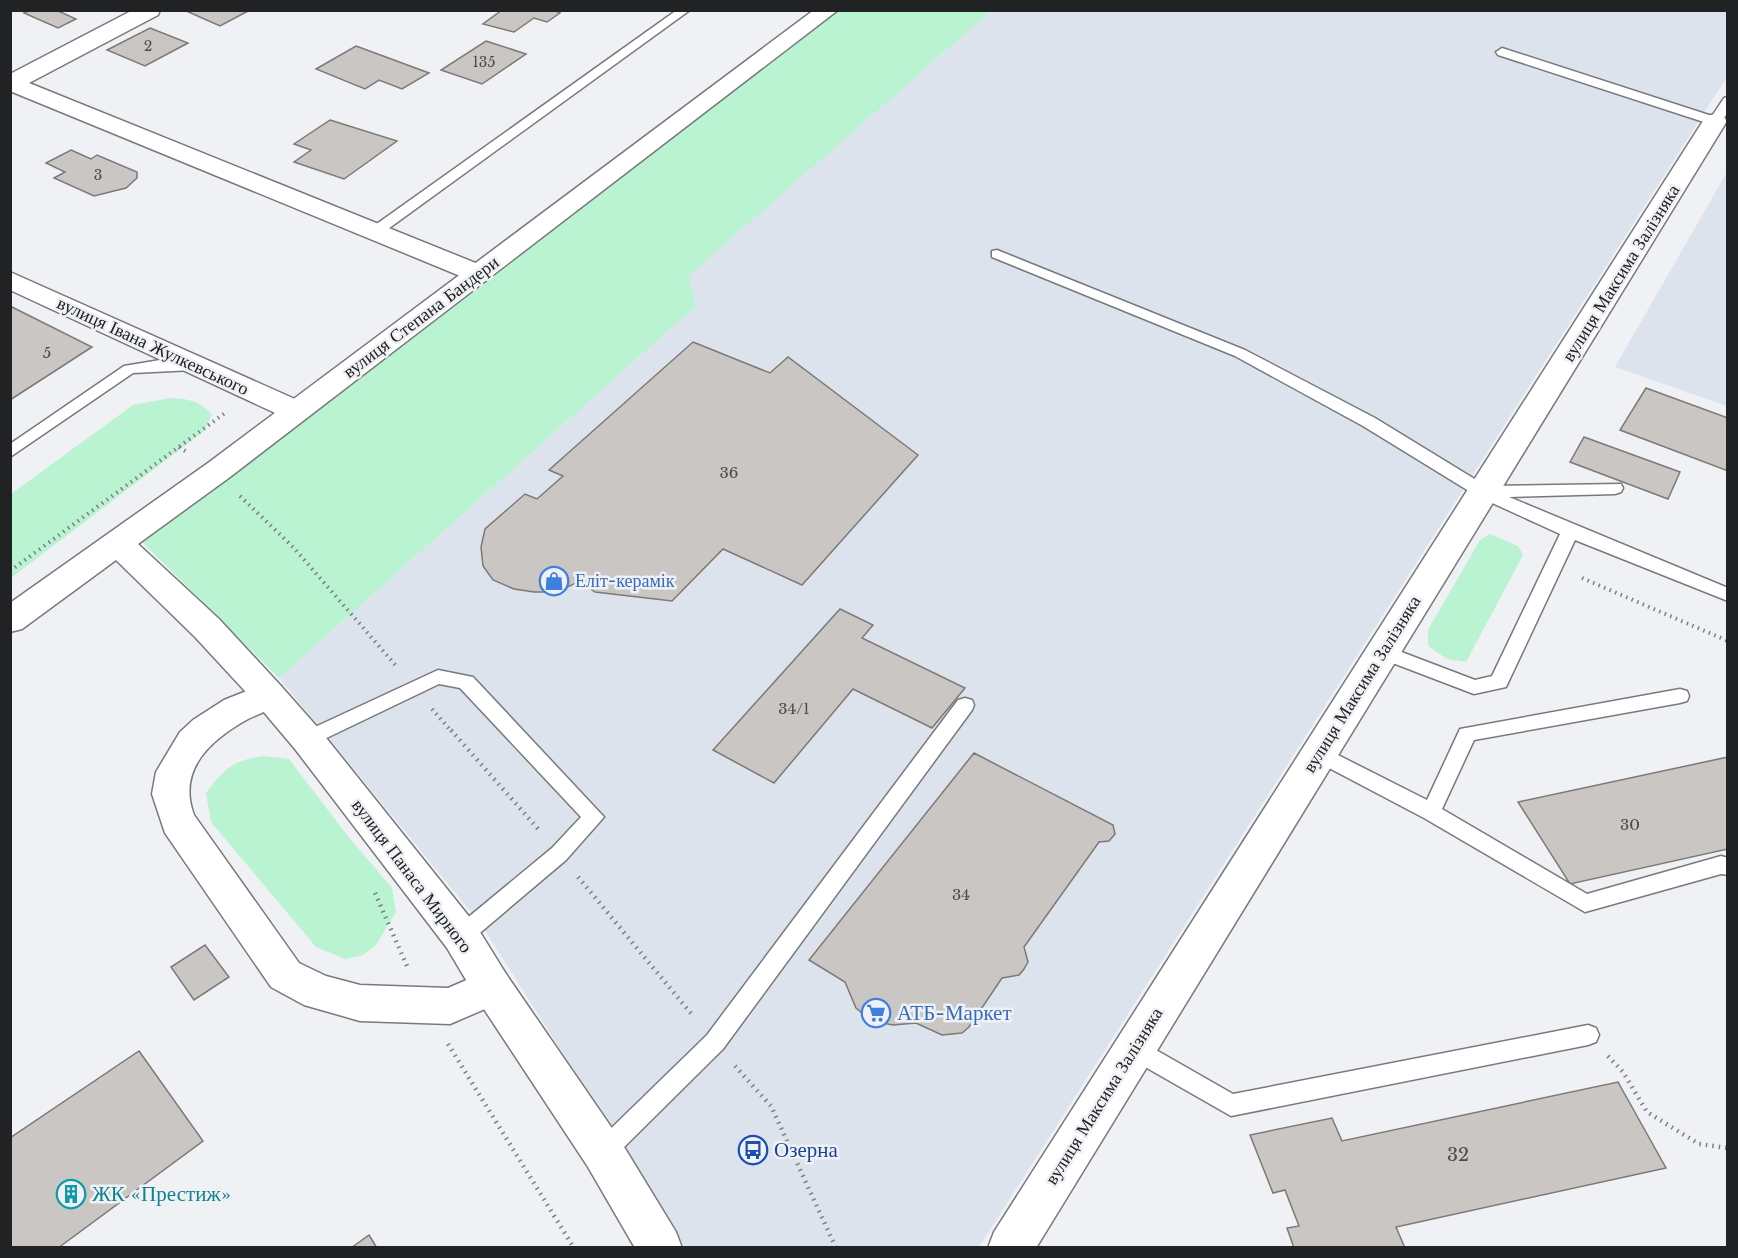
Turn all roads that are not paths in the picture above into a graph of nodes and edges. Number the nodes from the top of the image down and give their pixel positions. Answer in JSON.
{"nodes":[{"id":1,"x":150,"y":10,"type":"edge"},
{"id":2,"x":685,"y":10,"type":"edge"},
{"id":3,"x":828,"y":10,"type":"edge"},
{"id":4,"x":1502,"y":52,"type":"dead end"},
{"id":5,"x":11,"y":83,"type":"edge"},
{"id":6,"x":1721,"y":111,"type":"edge"},
{"id":7,"x":376,"y":231,"type":"junction"},
{"id":8,"x":997,"y":254,"type":"dead end"},
{"id":9,"x":479,"y":274,"type":"junction"},
{"id":10,"x":10,"y":280,"type":"edge"},
{"id":11,"x":193,"y":364,"type":"junction"},
{"id":12,"x":296,"y":411,"type":"junction"},
{"id":13,"x":10,"y":452,"type":"edge"},
{"id":14,"x":1615,"y":488,"type":"dead end"},
{"id":15,"x":1483,"y":492,"type":"junction"},
{"id":16,"x":1570,"y":531,"type":"junction"},
{"id":17,"x":116,"y":542,"type":"junction"},
{"id":18,"x":1728,"y":595,"type":"edge"},
{"id":19,"x":10,"y":620,"type":"edge"},
{"id":20,"x":1383,"y":652,"type":"junction"},
{"id":21,"x":269,"y":695,"type":"junction"},
{"id":22,"x":1680,"y":696,"type":"dead end"},
{"id":23,"x":965,"y":705,"type":"dead end"},
{"id":24,"x":307,"y":739,"type":"junction"},
{"id":25,"x":1319,"y":754,"type":"junction"},
{"id":26,"x":1431,"y":812,"type":"junction"},
{"id":27,"x":1728,"y":867,"type":"edge"},
{"id":28,"x":461,"y":936,"type":"junction"},
{"id":29,"x":492,"y":987,"type":"junction"},
{"id":30,"x":1588,"y":1035,"type":"road end"},
{"id":31,"x":1134,"y":1049,"type":"junction"},
{"id":32,"x":603,"y":1152,"type":"junction"},
{"id":33,"x":660,"y":1248,"type":"edge"},
{"id":34,"x":1010,"y":1248,"type":"edge"}],
"edges":[{"from":1,"to":5,"type":"street"},
{"from":2,"to":7,"type":"lane"},
{"from":3,"to":9,"type":"street","name":"вулиця Степана Бандери"},
{"from":4,"to":6,"type":"lane"},
{"from":5,"to":7,"type":"street"},
{"from":6,"to":15,"type":"street","name":"вулиця Максима Залізняка"},
{"from":7,"to":9,"type":"street"},
{"from":8,"to":15,"type":"lane"},
{"from":9,"to":12,"type":"street","name":"вулиця Степана Бандери"},
{"from":10,"to":11,"type":"street","name":"вулиця Івана Жулкевського"},
{"from":11,"to":12,"type":"street","name":"вулиця Івана Жулкевського"},
{"from":11,"to":13,"type":"lane"},
{"from":12,"to":17,"type":"street","name":"вулиця Степана Бандери"},
{"from":14,"to":15,"type":"lane"},
{"from":15,"to":16,"type":"lane"},
{"from":15,"to":20,"type":"street","name":"вулиця Максима Залізняка"},
{"from":16,"to":18,"type":"lane"},
{"from":16,"to":20,"type":"lane"},
{"from":17,"to":19,"type":"street","name":"вулиця Степана Бандери"},
{"from":17,"to":21,"type":"street","name":"вулиця Панаса Мирного"},
{"from":20,"to":25,"type":"street","name":"вулиця Максима Залізняка"},
{"from":21,"to":24,"type":"street","name":"вулиця Панаса Мирного"},
{"from":21,"to":29,"type":"street"},
{"from":22,"to":26,"type":"lane"},
{"from":23,"to":32,"type":"lane"},
{"from":24,"to":28,"type":"street","name":"вулиця Панаса Мирного"},
{"from":24,"to":28,"type":"lane"},
{"from":25,"to":26,"type":"lane"},
{"from":25,"to":31,"type":"street","name":"вулиця Максима Залізняка"},
{"from":26,"to":27,"type":"lane"},
{"from":28,"to":29,"type":"street","name":"вулиця Панаса Мирного"},
{"from":29,"to":32,"type":"street","name":"вулиця Панаса Мирного"},
{"from":30,"to":31,"type":"lane"},
{"from":31,"to":34,"type":"street","name":"вулиця Максима Залізняка"},
{"from":32,"to":33,"type":"street","name":"вулиця Панаса Мирного"}]}
